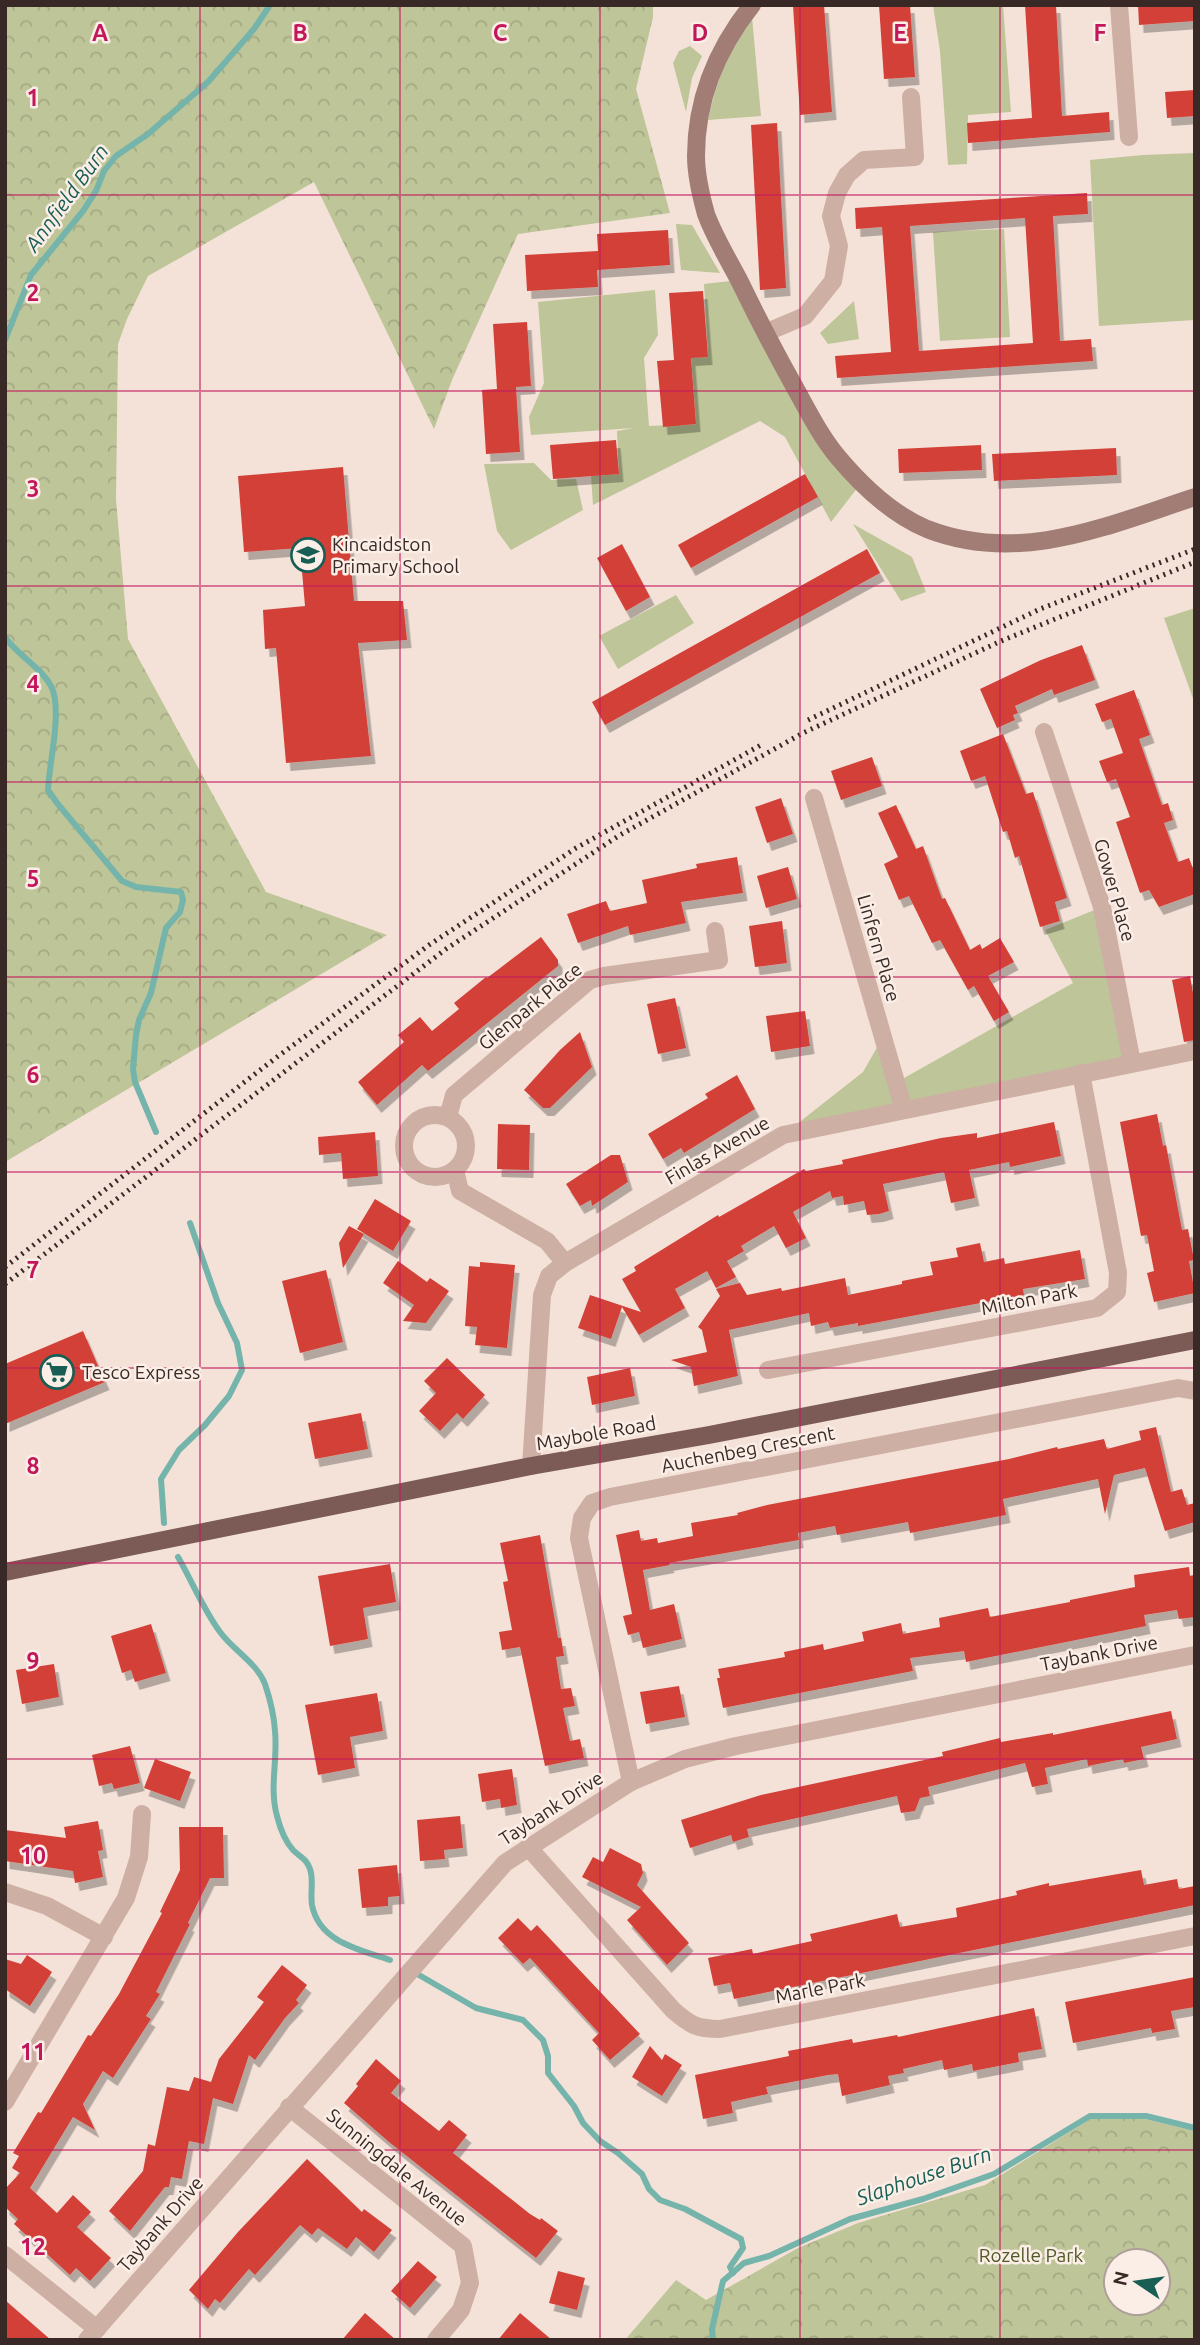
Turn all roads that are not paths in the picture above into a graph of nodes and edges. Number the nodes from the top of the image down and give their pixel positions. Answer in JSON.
{"nodes":[{"id":1,"x":752,"y":5,"type":"edge"},
{"id":2,"x":1119,"y":5,"type":"edge"},
{"id":3,"x":911,"y":97,"type":"dead end"},
{"id":4,"x":1129,"y":137,"type":"dead end"},
{"id":5,"x":765,"y":333,"type":"junction"},
{"id":6,"x":1195,"y":497,"type":"edge"},
{"id":7,"x":1044,"y":732,"type":"dead end"},
{"id":8,"x":814,"y":798,"type":"dead end"},
{"id":9,"x":715,"y":931,"type":"dead end"},
{"id":10,"x":1195,"y":1051,"type":"edge"},
{"id":11,"x":1132,"y":1062,"type":"junction"},
{"id":12,"x":1081,"y":1073,"type":"junction"},
{"id":13,"x":904,"y":1110,"type":"junction"},
{"id":14,"x":448,"y":1117,"type":"junction"},
{"id":15,"x":455,"y":1170,"type":"junction"},
{"id":16,"x":565,"y":1263,"type":"junction"},
{"id":17,"x":1195,"y":1340,"type":"edge"},
{"id":18,"x":768,"y":1370,"type":"dead end"},
{"id":19,"x":1195,"y":1391,"type":"edge"},
{"id":20,"x":531,"y":1466,"type":"junction"},
{"id":21,"x":5,"y":1573,"type":"edge"},
{"id":22,"x":1195,"y":1656,"type":"edge"},
{"id":23,"x":631,"y":1782,"type":"junction"},
{"id":24,"x":142,"y":1814,"type":"dead end"},
{"id":25,"x":527,"y":1847,"type":"junction"},
{"id":26,"x":5,"y":1892,"type":"edge"},
{"id":27,"x":1195,"y":1936,"type":"edge"},
{"id":28,"x":104,"y":1937,"type":"junction"},
{"id":29,"x":5,"y":2102,"type":"edge"},
{"id":30,"x":289,"y":2107,"type":"junction"},
{"id":31,"x":5,"y":2255,"type":"edge"},
{"id":32,"x":92,"y":2334,"type":"edge"},
{"id":33,"x":436,"y":2340,"type":"edge"}],
"edges":[{"from":1,"to":5,"type":"street"},
{"from":2,"to":4,"type":"street"},
{"from":3,"to":5,"type":"street"},
{"from":5,"to":6,"type":"street"},
{"from":7,"to":11,"type":"street","name":"Gower Place"},
{"from":8,"to":13,"type":"street","name":"Linfern Place"},
{"from":9,"to":14,"type":"street","name":"Glenpark Place"},
{"from":10,"to":11,"type":"street","name":"Finlas Avenue"},
{"from":11,"to":12,"type":"street","name":"Finlas Avenue"},
{"from":12,"to":13,"type":"street","name":"Finlas Avenue"},
{"from":12,"to":18,"type":"street","name":"Milton Park"},
{"from":13,"to":16,"type":"street","name":"Finlas Avenue"},
{"from":14,"to":15,"type":"street"},
{"from":14,"to":15,"type":"street"},
{"from":15,"to":16,"type":"street"},
{"from":16,"to":20,"type":"street","name":"Finlas Avenue"},
{"from":17,"to":20,"type":"main road","name":"Maybole Road"},
{"from":19,"to":23,"type":"street","name":"Auchenbeg Crescent"},
{"from":20,"to":21,"type":"main road","name":"Maybole Road"},
{"from":22,"to":23,"type":"street","name":"Taybank Drive"},
{"from":23,"to":25,"type":"street","name":"Taybank Drive"},
{"from":24,"to":28,"type":"street"},
{"from":25,"to":27,"type":"street","name":"Marle Park"},
{"from":25,"to":30,"type":"street","name":"Taybank Drive"},
{"from":26,"to":28,"type":"street"},
{"from":28,"to":29,"type":"street"},
{"from":30,"to":32,"type":"street","name":"Taybank Drive"},
{"from":30,"to":33,"type":"street","name":"Sunningdale Avenue"},
{"from":31,"to":32,"type":"street"}]}
